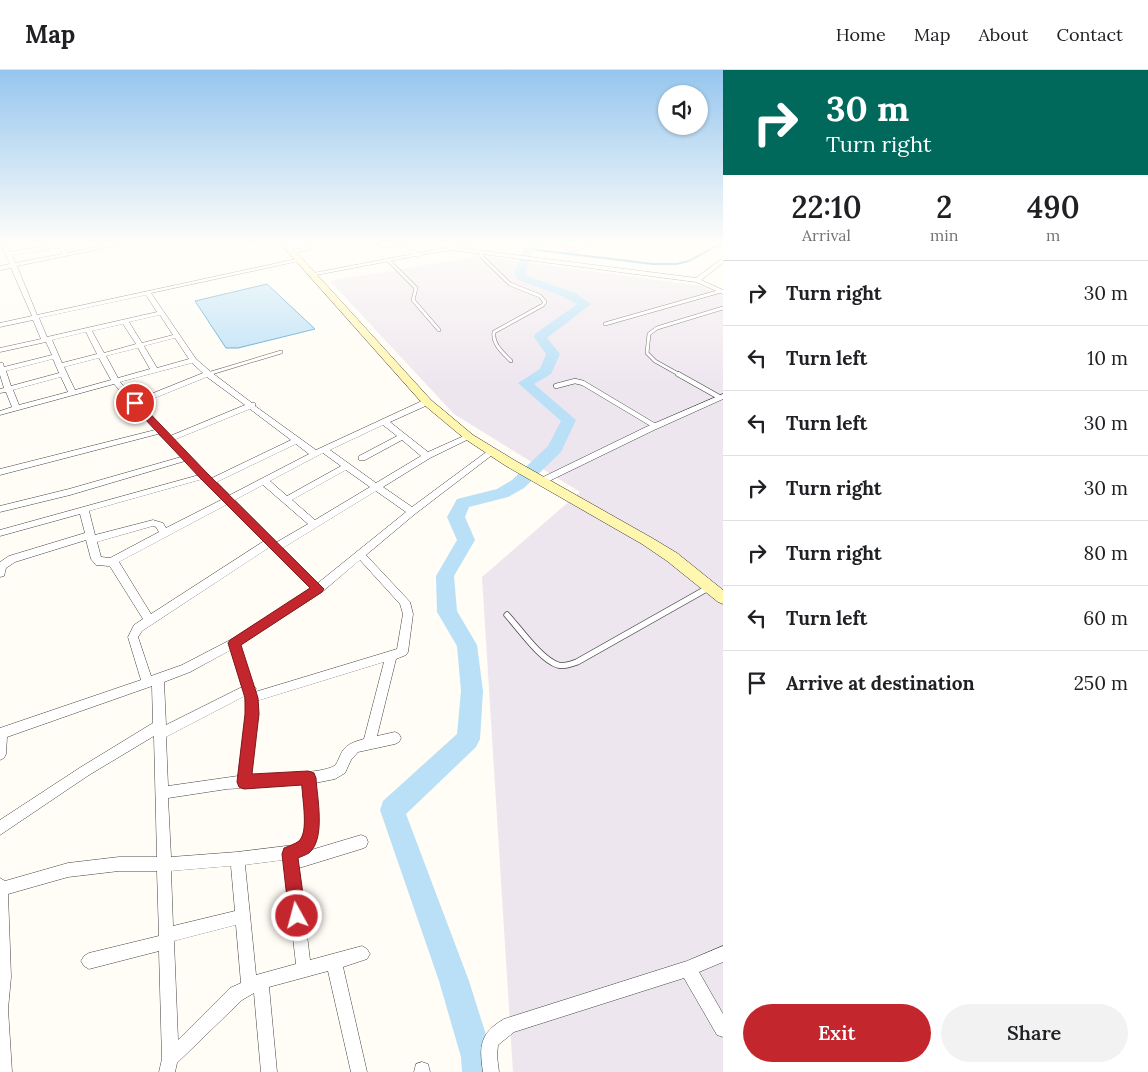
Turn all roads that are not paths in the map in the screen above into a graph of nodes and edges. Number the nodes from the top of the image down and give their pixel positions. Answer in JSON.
{"nodes":[{"id":1,"x":23,"y":291,"type":"edge"},
{"id":2,"x":151,"y":291,"type":"edge"},
{"id":3,"x":326,"y":291,"type":"edge"},
{"id":4,"x":416,"y":291,"type":"edge"},
{"id":5,"x":527,"y":291,"type":"edge"},
{"id":6,"x":147,"y":292,"type":"junction"},
{"id":7,"x":722,"y":292,"type":"edge"},
{"id":8,"x":723,"y":308,"type":"edge"},
{"id":9,"x":162,"y":313,"type":"junction"},
{"id":10,"x":0,"y":316,"type":"edge"},
{"id":11,"x":33,"y":316,"type":"junction"},
{"id":12,"x":125,"y":321,"type":"junction"},
{"id":13,"x":2,"y":324,"type":"edge"},
{"id":14,"x":605,"y":324,"type":"dead end"},
{"id":15,"x":88,"y":330,"type":"junction"},
{"id":16,"x":439,"y":330,"type":"dead end"},
{"id":17,"x":176,"y":336,"type":"junction"},
{"id":18,"x":46,"y":339,"type":"junction"},
{"id":19,"x":139,"y":345,"type":"junction"},
{"id":20,"x":0,"y":350,"type":"edge"},
{"id":21,"x":281,"y":352,"type":"dead end"},
{"id":22,"x":100,"y":355,"type":"junction"},
{"id":23,"x":56,"y":356,"type":"junction"},
{"id":24,"x":193,"y":360,"type":"junction"},
{"id":25,"x":511,"y":361,"type":"dead end"},
{"id":26,"x":60,"y":366,"type":"junction"},
{"id":27,"x":1,"y":368,"type":"edge"},
{"id":28,"x":155,"y":371,"type":"junction"},
{"id":29,"x":64,"y":374,"type":"junction"},
{"id":30,"x":208,"y":374,"type":"junction"},
{"id":31,"x":116,"y":382,"type":"junction"},
{"id":32,"x":556,"y":386,"type":"dead end"},
{"id":33,"x":8,"y":388,"type":"junction"},
{"id":34,"x":0,"y":390,"type":"edge"},
{"id":35,"x":72,"y":394,"type":"junction"},
{"id":36,"x":721,"y":396,"type":"edge"},
{"id":37,"x":427,"y":402,"type":"junction"},
{"id":38,"x":135,"y":403,"type":"junction"},
{"id":39,"x":252,"y":405,"type":"junction"},
{"id":40,"x":16,"y":409,"type":"junction"},
{"id":41,"x":0,"y":413,"type":"edge"},
{"id":42,"x":384,"y":422,"type":"junction"},
{"id":43,"x":655,"y":426,"type":"junction"},
{"id":44,"x":160,"y":431,"type":"junction"},
{"id":45,"x":402,"y":437,"type":"junction"},
{"id":46,"x":469,"y":437,"type":"junction"},
{"id":47,"x":170,"y":439,"type":"junction"},
{"id":48,"x":297,"y":440,"type":"junction"},
{"id":49,"x":320,"y":452,"type":"junction"},
{"id":50,"x":492,"y":452,"type":"junction"},
{"id":51,"x":427,"y":456,"type":"junction"},
{"id":52,"x":188,"y":458,"type":"junction"},
{"id":53,"x":362,"y":458,"type":"dead end"},
{"id":54,"x":347,"y":466,"type":"junction"},
{"id":55,"x":0,"y":472,"type":"edge"},
{"id":56,"x":207,"y":479,"type":"junction"},
{"id":57,"x":538,"y":479,"type":"junction"},
{"id":58,"x":264,"y":482,"type":"junction"},
{"id":59,"x":376,"y":488,"type":"junction"},
{"id":60,"x":229,"y":500,"type":"junction"},
{"id":61,"x":286,"y":500,"type":"junction"},
{"id":62,"x":0,"y":509,"type":"edge"},
{"id":63,"x":84,"y":511,"type":"junction"},
{"id":64,"x":412,"y":512,"type":"junction"},
{"id":65,"x":314,"y":524,"type":"junction"},
{"id":66,"x":0,"y":533,"type":"edge"},
{"id":67,"x":164,"y":533,"type":"junction"},
{"id":68,"x":91,"y":537,"type":"junction"},
{"id":69,"x":274,"y":544,"type":"junction"},
{"id":70,"x":360,"y":554,"type":"junction"},
{"id":71,"x":111,"y":562,"type":"junction"},
{"id":72,"x":0,"y":573,"type":"edge"},
{"id":73,"x":710,"y":587,"type":"junction"},
{"id":74,"x":318,"y":589,"type":"junction"},
{"id":75,"x":723,"y":598,"type":"edge"},
{"id":76,"x":507,"y":616,"type":"dead end"},
{"id":77,"x":149,"y":620,"type":"junction"},
{"id":78,"x":234,"y":643,"type":"junction"},
{"id":79,"x":391,"y":656,"type":"junction"},
{"id":80,"x":152,"y":681,"type":"junction"},
{"id":81,"x":250,"y":693,"type":"junction"},
{"id":82,"x":160,"y":730,"type":"junction"},
{"id":83,"x":1,"y":733,"type":"edge"},
{"id":84,"x":395,"y":738,"type":"dead end"},
{"id":85,"x":369,"y":744,"type":"junction"},
{"id":86,"x":0,"y":754,"type":"edge"},
{"id":87,"x":308,"y":778,"type":"junction"},
{"id":88,"x":244,"y":782,"type":"junction"},
{"id":89,"x":162,"y":793,"type":"junction"},
{"id":90,"x":0,"y":828,"type":"edge"},
{"id":91,"x":361,"y":842,"type":"dead end"},
{"id":92,"x":238,"y":859,"type":"junction"},
{"id":93,"x":290,"y":859,"type":"junction"},
{"id":94,"x":165,"y":864,"type":"junction"},
{"id":95,"x":1,"y":887,"type":"edge"},
{"id":96,"x":243,"y":916,"type":"junction"},
{"id":97,"x":167,"y":938,"type":"junction"},
{"id":98,"x":362,"y":954,"type":"dead end"},
{"id":99,"x":723,"y":954,"type":"edge"},
{"id":100,"x":1,"y":959,"type":"edge"},
{"id":101,"x":89,"y":961,"type":"dead end"},
{"id":102,"x":334,"y":962,"type":"junction"},
{"id":103,"x":688,"y":969,"type":"junction"},
{"id":104,"x":304,"y":970,"type":"junction"},
{"id":105,"x":255,"y":983,"type":"junction"},
{"id":106,"x":0,"y":1009,"type":"edge"},
{"id":107,"x":723,"y":1029,"type":"edge"},
{"id":108,"x":169,"y":1065,"type":"edge"},
{"id":109,"x":4,"y":1072,"type":"edge"},
{"id":110,"x":269,"y":1072,"type":"edge"},
{"id":111,"x":359,"y":1072,"type":"edge"},
{"id":112,"x":491,"y":1072,"type":"edge"}],
"edges":[{"from":1,"to":11,"type":"street"},
{"from":2,"to":6,"type":"street"},
{"from":3,"to":37,"type":"main road"},
{"from":4,"to":16,"type":"lane"},
{"from":5,"to":25,"type":"lane"},
{"from":6,"to":9,"type":"street"},
{"from":6,"to":11,"type":"street"},
{"from":7,"to":14,"type":"lane"},
{"from":8,"to":36,"type":"lane"},
{"from":9,"to":12,"type":"street"},
{"from":9,"to":17,"type":"street"},
{"from":10,"to":13,"type":"street"},
{"from":11,"to":13,"type":"street"},
{"from":11,"to":18,"type":"street"},
{"from":12,"to":15,"type":"street"},
{"from":12,"to":19,"type":"street"},
{"from":15,"to":18,"type":"street"},
{"from":15,"to":22,"type":"street"},
{"from":17,"to":19,"type":"street"},
{"from":17,"to":24,"type":"street"},
{"from":18,"to":20,"type":"street"},
{"from":18,"to":23,"type":"street"},
{"from":19,"to":22,"type":"street"},
{"from":19,"to":28,"type":"street"},
{"from":21,"to":30,"type":"lane"},
{"from":22,"to":26,"type":"street"},
{"from":22,"to":31,"type":"street"},
{"from":23,"to":26,"type":"street"},
{"from":23,"to":27,"type":"street"},
{"from":24,"to":28,"type":"street"},
{"from":24,"to":30,"type":"street"},
{"from":26,"to":29,"type":"street"},
{"from":27,"to":33,"type":"street"},
{"from":28,"to":31,"type":"street"},
{"from":29,"to":33,"type":"street"},
{"from":29,"to":35,"type":"street"},
{"from":30,"to":38,"type":"street"},
{"from":30,"to":39,"type":"street"},
{"from":31,"to":35,"type":"street"},
{"from":31,"to":38,"type":"street"},
{"from":32,"to":43,"type":"lane"},
{"from":33,"to":34,"type":"street"},
{"from":33,"to":40,"type":"street"},
{"from":35,"to":40,"type":"street"},
{"from":36,"to":43,"type":"street"},
{"from":37,"to":42,"type":"street"},
{"from":37,"to":46,"type":"main road"},
{"from":38,"to":44,"type":"street"},
{"from":39,"to":47,"type":"street"},
{"from":39,"to":48,"type":"street"},
{"from":40,"to":41,"type":"street"},
{"from":42,"to":45,"type":"street"},
{"from":42,"to":49,"type":"street"},
{"from":43,"to":57,"type":"street"},
{"from":44,"to":47,"type":"street"},
{"from":44,"to":55,"type":"street"},
{"from":45,"to":51,"type":"street"},
{"from":45,"to":53,"type":"street"},
{"from":46,"to":50,"type":"main road"},
{"from":46,"to":51,"type":"street"},
{"from":47,"to":52,"type":"street"},
{"from":48,"to":49,"type":"street"},
{"from":48,"to":56,"type":"street"},
{"from":49,"to":54,"type":"street"},
{"from":49,"to":58,"type":"street"},
{"from":50,"to":57,"type":"main road"},
{"from":50,"to":64,"type":"street"},
{"from":51,"to":59,"type":"street"},
{"from":52,"to":56,"type":"street"},
{"from":52,"to":62,"type":"street"},
{"from":54,"to":59,"type":"street"},
{"from":54,"to":61,"type":"street"},
{"from":56,"to":60,"type":"street"},
{"from":56,"to":63,"type":"street"},
{"from":57,"to":73,"type":"main road"},
{"from":58,"to":60,"type":"street"},
{"from":58,"to":61,"type":"street"},
{"from":59,"to":64,"type":"street"},
{"from":59,"to":65,"type":"street"},
{"from":60,"to":67,"type":"street"},
{"from":60,"to":69,"type":"street"},
{"from":61,"to":65,"type":"street"},
{"from":63,"to":66,"type":"street"},
{"from":63,"to":68,"type":"street"},
{"from":64,"to":70,"type":"street"},
{"from":65,"to":69,"type":"street"},
{"from":67,"to":68,"type":"street"},
{"from":67,"to":71,"type":"street"},
{"from":68,"to":71,"type":"street"},
{"from":68,"to":72,"type":"street"},
{"from":69,"to":74,"type":"street"},
{"from":69,"to":77,"type":"street"},
{"from":70,"to":74,"type":"street"},
{"from":70,"to":79,"type":"street"},
{"from":71,"to":77,"type":"street"},
{"from":73,"to":75,"type":"main road"},
{"from":73,"to":76,"type":"lane"},
{"from":74,"to":78,"type":"street"},
{"from":77,"to":80,"type":"street"},
{"from":78,"to":80,"type":"street"},
{"from":78,"to":81,"type":"street"},
{"from":79,"to":81,"type":"street"},
{"from":79,"to":85,"type":"street"},
{"from":80,"to":82,"type":"street"},
{"from":80,"to":83,"type":"street"},
{"from":81,"to":82,"type":"street"},
{"from":81,"to":88,"type":"street"},
{"from":82,"to":89,"type":"street"},
{"from":82,"to":90,"type":"street"},
{"from":83,"to":86,"type":"street"},
{"from":84,"to":85,"type":"street"},
{"from":85,"to":87,"type":"street"},
{"from":87,"to":88,"type":"street"},
{"from":87,"to":93,"type":"street"},
{"from":88,"to":89,"type":"street"},
{"from":89,"to":94,"type":"street"},
{"from":91,"to":93,"type":"street"},
{"from":92,"to":93,"type":"street"},
{"from":92,"to":94,"type":"street"},
{"from":92,"to":96,"type":"street"},
{"from":93,"to":104,"type":"street"},
{"from":94,"to":95,"type":"street"},
{"from":94,"to":97,"type":"street"},
{"from":95,"to":100,"type":"street"},
{"from":96,"to":97,"type":"street"},
{"from":96,"to":105,"type":"street"},
{"from":97,"to":101,"type":"street"},
{"from":97,"to":108,"type":"street"},
{"from":98,"to":102,"type":"street"},
{"from":99,"to":103,"type":"street"},
{"from":100,"to":106,"type":"street"},
{"from":102,"to":104,"type":"street"},
{"from":102,"to":111,"type":"street"},
{"from":103,"to":107,"type":"street"},
{"from":103,"to":112,"type":"street"},
{"from":104,"to":105,"type":"street"},
{"from":105,"to":108,"type":"street"},
{"from":105,"to":110,"type":"street"},
{"from":106,"to":109,"type":"street"}]}
